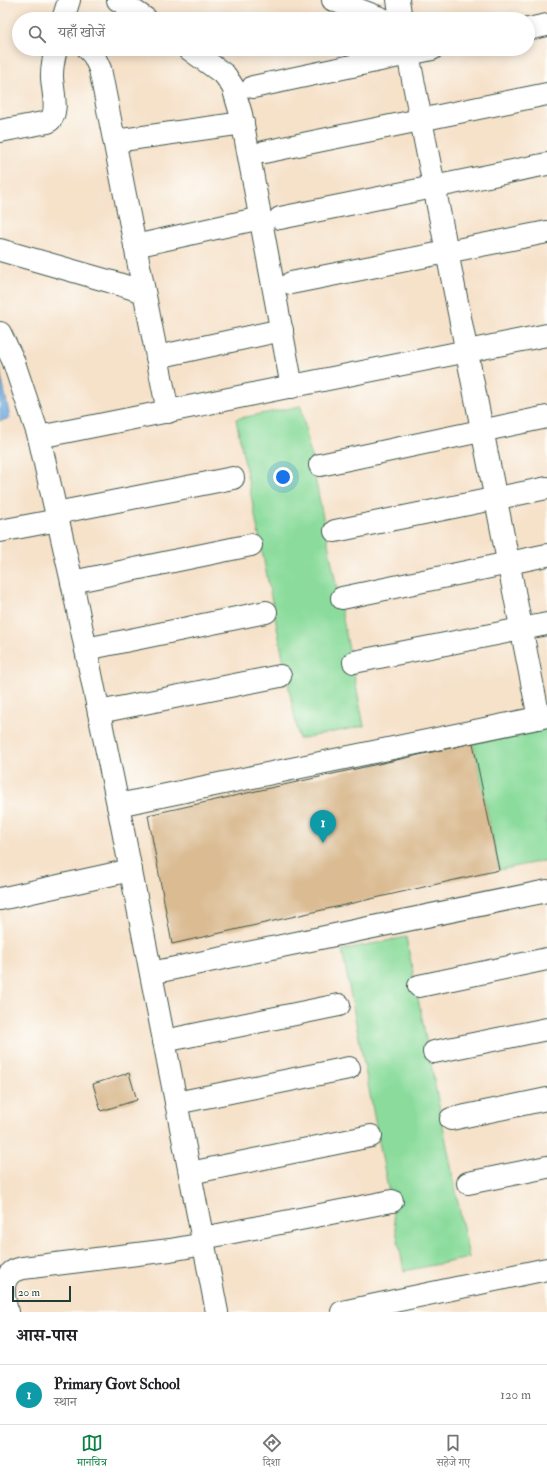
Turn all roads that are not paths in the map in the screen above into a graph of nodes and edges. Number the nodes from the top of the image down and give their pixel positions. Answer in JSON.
{"nodes":[{"id":1,"x":69,"y":0,"type":"edge"},
{"id":2,"x":118,"y":0,"type":"edge"},
{"id":3,"x":333,"y":0,"type":"edge"},
{"id":4,"x":398,"y":0,"type":"edge"},
{"id":5,"x":65,"y":12,"type":"edge"},
{"id":6,"x":136,"y":12,"type":"edge"},
{"id":7,"x":365,"y":12,"type":"edge"},
{"id":8,"x":400,"y":12,"type":"edge"},
{"id":9,"x":547,"y":25,"type":"edge"},
{"id":10,"x":535,"y":28,"type":"edge"},
{"id":11,"x":55,"y":56,"type":"edge"},
{"id":12,"x":94,"y":56,"type":"edge"},
{"id":13,"x":198,"y":56,"type":"edge"},
{"id":14,"x":390,"y":56,"type":"edge"},
{"id":15,"x":409,"y":56,"type":"edge"},
{"id":16,"x":253,"y":87,"type":"dead end"},
{"id":17,"x":547,"y":94,"type":"edge"},
{"id":18,"x":421,"y":120,"type":"junction"},
{"id":19,"x":243,"y":123,"type":"junction"},
{"id":20,"x":0,"y":131,"type":"edge"},
{"id":21,"x":114,"y":141,"type":"junction"},
{"id":22,"x":264,"y":152,"type":"dead end"},
{"id":23,"x":547,"y":164,"type":"edge"},
{"id":24,"x":434,"y":187,"type":"junction"},
{"id":25,"x":270,"y":218,"type":"junction"},
{"id":26,"x":547,"y":232,"type":"edge"},
{"id":27,"x":135,"y":246,"type":"junction"},
{"id":28,"x":0,"y":250,"type":"edge"},
{"id":29,"x":447,"y":252,"type":"junction"},
{"id":30,"x":291,"y":283,"type":"dead end"},
{"id":31,"x":144,"y":292,"type":"junction"},
{"id":32,"x":282,"y":330,"type":"junction"},
{"id":33,"x":0,"y":333,"type":"edge"},
{"id":34,"x":547,"y":335,"type":"edge"},
{"id":35,"x":467,"y":351,"type":"junction"},
{"id":36,"x":157,"y":357,"type":"junction"},
{"id":37,"x":292,"y":387,"type":"junction"},
{"id":38,"x":168,"y":412,"type":"junction"},
{"id":39,"x":547,"y":417,"type":"edge"},
{"id":40,"x":483,"y":431,"type":"junction"},
{"id":41,"x":39,"y":437,"type":"junction"},
{"id":42,"x":320,"y":465,"type":"dead end"},
{"id":43,"x":233,"y":478,"type":"dead end"},
{"id":44,"x":547,"y":488,"type":"edge"},
{"id":45,"x":496,"y":498,"type":"junction"},
{"id":46,"x":57,"y":517,"type":"junction"},
{"id":47,"x":0,"y":531,"type":"edge"},
{"id":48,"x":335,"y":531,"type":"dead end"},
{"id":49,"x":251,"y":545,"type":"dead end"},
{"id":50,"x":547,"y":555,"type":"edge"},
{"id":51,"x":509,"y":563,"type":"junction"},
{"id":52,"x":72,"y":582,"type":"junction"},
{"id":53,"x":342,"y":598,"type":"dead end"},
{"id":54,"x":266,"y":612,"type":"dead end"},
{"id":55,"x":547,"y":624,"type":"edge"},
{"id":56,"x":521,"y":629,"type":"junction"},
{"id":57,"x":86,"y":649,"type":"junction"},
{"id":58,"x":354,"y":662,"type":"dead end"},
{"id":59,"x":280,"y":676,"type":"dead end"},
{"id":60,"x":99,"y":712,"type":"junction"},
{"id":61,"x":543,"y":717,"type":"edge"},
{"id":62,"x":118,"y":805,"type":"junction"},
{"id":63,"x":131,"y":870,"type":"junction"},
{"id":64,"x":547,"y":891,"type":"edge"},
{"id":65,"x":0,"y":899,"type":"edge"},
{"id":66,"x":547,"y":959,"type":"edge"},
{"id":67,"x":151,"y":973,"type":"junction"},
{"id":68,"x":419,"y":986,"type":"dead end"},
{"id":69,"x":339,"y":1005,"type":"dead end"},
{"id":70,"x":547,"y":1029,"type":"edge"},
{"id":71,"x":164,"y":1041,"type":"junction"},
{"id":72,"x":434,"y":1052,"type":"dead end"},
{"id":73,"x":349,"y":1068,"type":"dead end"},
{"id":74,"x":547,"y":1099,"type":"edge"},
{"id":75,"x":176,"y":1103,"type":"junction"},
{"id":76,"x":451,"y":1119,"type":"dead end"},
{"id":77,"x":370,"y":1136,"type":"dead end"},
{"id":78,"x":547,"y":1167,"type":"edge"},
{"id":79,"x":190,"y":1173,"type":"junction"},
{"id":80,"x":468,"y":1183,"type":"dead end"},
{"id":81,"x":392,"y":1200,"type":"dead end"},
{"id":82,"x":203,"y":1241,"type":"junction"},
{"id":83,"x":547,"y":1269,"type":"edge"},
{"id":84,"x":428,"y":1303,"type":"edge"},
{"id":85,"x":7,"y":1312,"type":"edge"},
{"id":86,"x":217,"y":1312,"type":"edge"},
{"id":87,"x":342,"y":1312,"type":"edge"}],
"edges":[{"from":1,"to":5,"type":"street"},
{"from":2,"to":6,"type":"street"},
{"from":3,"to":7,"type":"street"},
{"from":4,"to":8,"type":"street"},
{"from":9,"to":10,"type":"street"},
{"from":11,"to":20,"type":"street"},
{"from":12,"to":21,"type":"street"},
{"from":13,"to":19,"type":"street"},
{"from":14,"to":16,"type":"street"},
{"from":15,"to":18,"type":"street"},
{"from":17,"to":18,"type":"street"},
{"from":18,"to":22,"type":"street"},
{"from":18,"to":24,"type":"street"},
{"from":19,"to":21,"type":"street"},
{"from":19,"to":25,"type":"street"},
{"from":21,"to":27,"type":"street"},
{"from":23,"to":24,"type":"street"},
{"from":24,"to":25,"type":"street"},
{"from":24,"to":29,"type":"street"},
{"from":25,"to":27,"type":"street"},
{"from":25,"to":32,"type":"street"},
{"from":26,"to":29,"type":"street"},
{"from":27,"to":31,"type":"street"},
{"from":28,"to":31,"type":"street"},
{"from":29,"to":30,"type":"street"},
{"from":29,"to":35,"type":"street"},
{"from":31,"to":36,"type":"street"},
{"from":32,"to":36,"type":"street"},
{"from":32,"to":37,"type":"street"},
{"from":33,"to":41,"type":"street"},
{"from":34,"to":35,"type":"street"},
{"from":35,"to":37,"type":"street"},
{"from":35,"to":40,"type":"street"},
{"from":36,"to":38,"type":"street"},
{"from":37,"to":38,"type":"street"},
{"from":38,"to":41,"type":"street"},
{"from":39,"to":40,"type":"street"},
{"from":40,"to":42,"type":"street"},
{"from":40,"to":45,"type":"street"},
{"from":41,"to":46,"type":"street"},
{"from":43,"to":46,"type":"street"},
{"from":44,"to":45,"type":"street"},
{"from":45,"to":48,"type":"street"},
{"from":45,"to":51,"type":"street"},
{"from":46,"to":47,"type":"street"},
{"from":46,"to":52,"type":"street"},
{"from":49,"to":52,"type":"street"},
{"from":50,"to":51,"type":"street"},
{"from":51,"to":53,"type":"street"},
{"from":51,"to":56,"type":"street"},
{"from":52,"to":57,"type":"street"},
{"from":54,"to":57,"type":"street"},
{"from":55,"to":56,"type":"street"},
{"from":56,"to":58,"type":"street"},
{"from":56,"to":61,"type":"street"},
{"from":57,"to":60,"type":"street"},
{"from":59,"to":60,"type":"street"},
{"from":60,"to":62,"type":"street"},
{"from":61,"to":62,"type":"street"},
{"from":62,"to":63,"type":"street"},
{"from":63,"to":65,"type":"street"},
{"from":63,"to":67,"type":"street"},
{"from":64,"to":67,"type":"street"},
{"from":66,"to":68,"type":"street"},
{"from":67,"to":71,"type":"street"},
{"from":69,"to":71,"type":"street"},
{"from":70,"to":72,"type":"street"},
{"from":71,"to":75,"type":"street"},
{"from":73,"to":75,"type":"street"},
{"from":74,"to":76,"type":"street"},
{"from":75,"to":79,"type":"street"},
{"from":77,"to":79,"type":"street"},
{"from":78,"to":80,"type":"street"},
{"from":79,"to":82,"type":"street"},
{"from":81,"to":82,"type":"street"},
{"from":82,"to":85,"type":"street"},
{"from":82,"to":86,"type":"street"},
{"from":83,"to":84,"type":"street"},
{"from":84,"to":87,"type":"street"}]}
